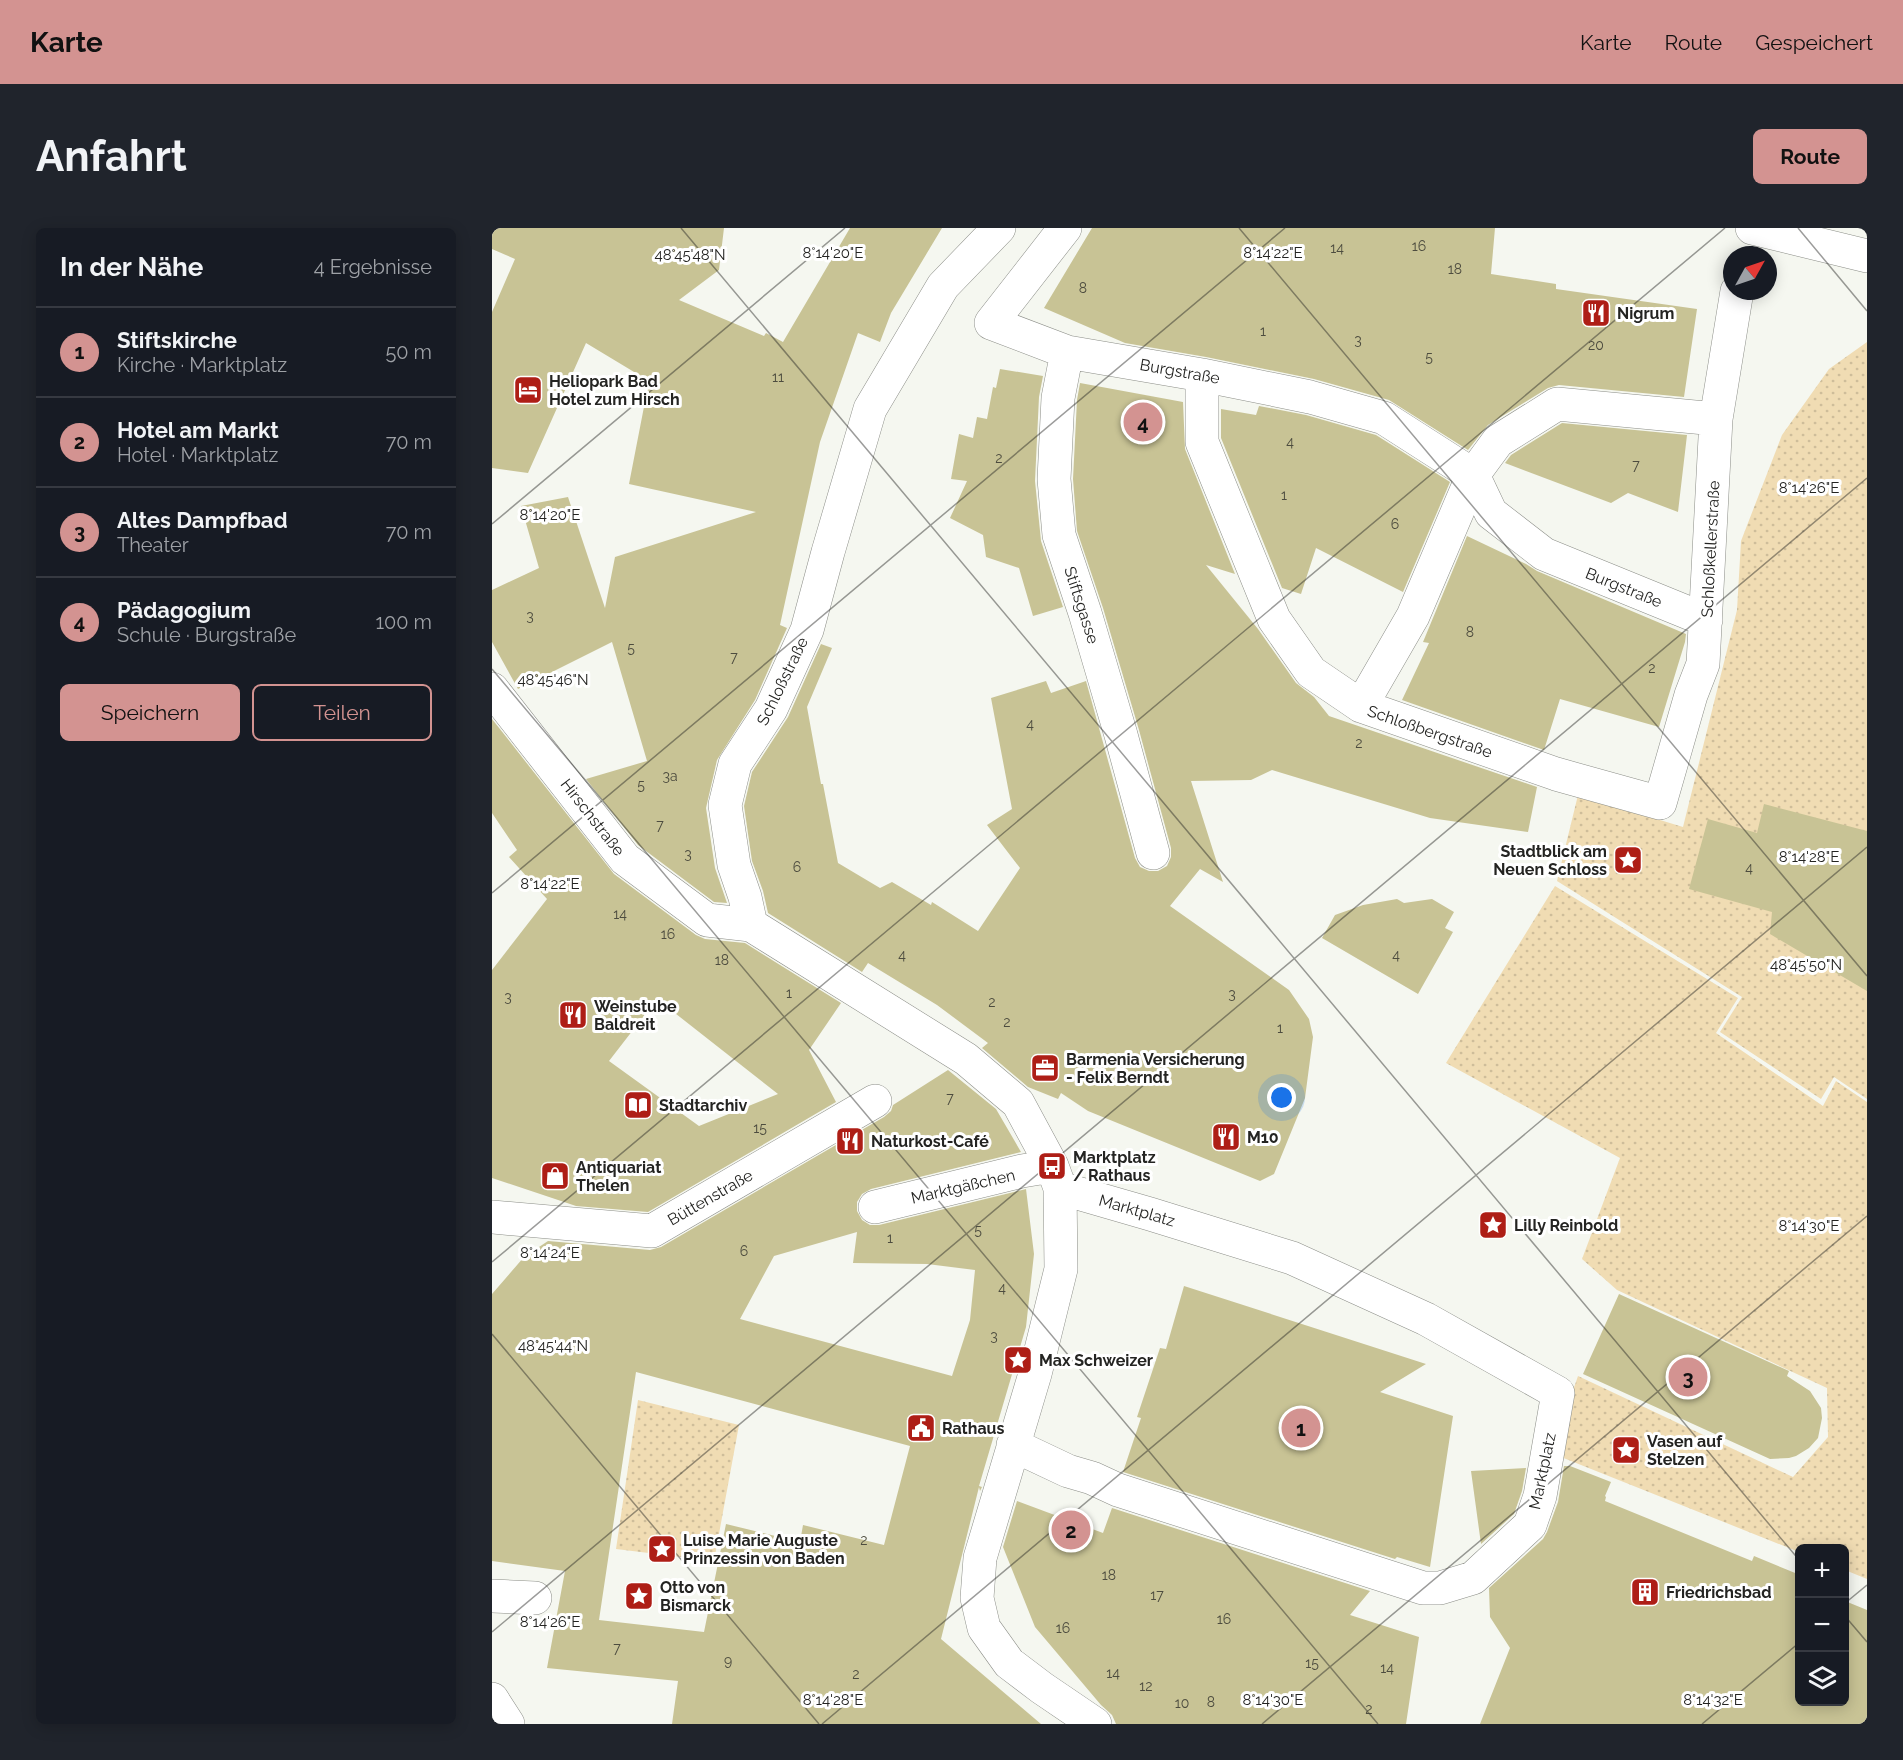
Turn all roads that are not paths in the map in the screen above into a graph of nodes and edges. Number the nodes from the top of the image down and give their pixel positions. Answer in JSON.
{"nodes":[{"id":1,"x":999,"y":228,"type":"edge"},
{"id":2,"x":1065,"y":228,"type":"edge"},
{"id":3,"x":1747,"y":228,"type":"edge"},
{"id":4,"x":1752,"y":228,"type":"edge"},
{"id":5,"x":1744,"y":246,"type":"edge"},
{"id":6,"x":1867,"y":256,"type":"edge"},
{"id":7,"x":1736,"y":300,"type":"edge"},
{"id":8,"x":1067,"y":352,"type":"junction"},
{"id":9,"x":1202,"y":375,"type":"junction"},
{"id":10,"x":1716,"y":419,"type":"junction"},
{"id":11,"x":1473,"y":475,"type":"junction"},
{"id":12,"x":1706,"y":620,"type":"junction"},
{"id":13,"x":492,"y":689,"type":"edge"},
{"id":14,"x":1361,"y":706,"type":"junction"},
{"id":15,"x":1660,"y":803,"type":"joint"},
{"id":16,"x":1153,"y":853,"type":"dead end"},
{"id":17,"x":748,"y":911,"type":"junction"},
{"id":18,"x":875,"y":1101,"type":"dead end"},
{"id":19,"x":1056,"y":1177,"type":"junction"},
{"id":20,"x":875,"y":1207,"type":"dead end"},
{"id":21,"x":492,"y":1217,"type":"edge"},
{"id":22,"x":1013,"y":1445,"type":"junction"},
{"id":23,"x":492,"y":1596,"type":"edge"},
{"id":24,"x":535,"y":1598,"type":"dead end"},
{"id":25,"x":492,"y":1699,"type":"edge"},
{"id":26,"x":508,"y":1724,"type":"edge"},
{"id":27,"x":1095,"y":1724,"type":"edge"}],
"edges":[{"from":1,"to":17,"type":"street","name":"Schloßstraße"},
{"from":2,"to":8,"type":"street","name":"Burgstraße"},
{"from":3,"to":5,"type":"street"},
{"from":4,"to":6,"type":"street"},
{"from":7,"to":10,"type":"street","name":"Schloßkellerstraße"},
{"from":8,"to":9,"type":"street","name":"Burgstraße"},
{"from":8,"to":16,"type":"street","name":"Stiftsgasse"},
{"from":9,"to":11,"type":"street","name":"Burgstraße"},
{"from":9,"to":14,"type":"street","name":"Schloßbergstraße"},
{"from":10,"to":11,"type":"street"},
{"from":10,"to":12,"type":"street","name":"Schloßkellerstraße"},
{"from":11,"to":12,"type":"street","name":"Burgstraße"},
{"from":11,"to":14,"type":"street"},
{"from":12,"to":15,"type":"street","name":"Schloßkellerstraße"},
{"from":13,"to":17,"type":"street","name":"Hirschstraße"},
{"from":14,"to":15,"type":"street","name":"Schloßbergstraße"},
{"from":17,"to":19,"type":"street"},
{"from":18,"to":21,"type":"street","name":"Büttenstraße"},
{"from":19,"to":20,"type":"street","name":"Marktgäßchen"},
{"from":19,"to":22,"type":"street"},
{"from":19,"to":22,"type":"street","name":"Marktplatz"},
{"from":22,"to":27,"type":"street"},
{"from":23,"to":24,"type":"street"},
{"from":25,"to":26,"type":"street"}]}
